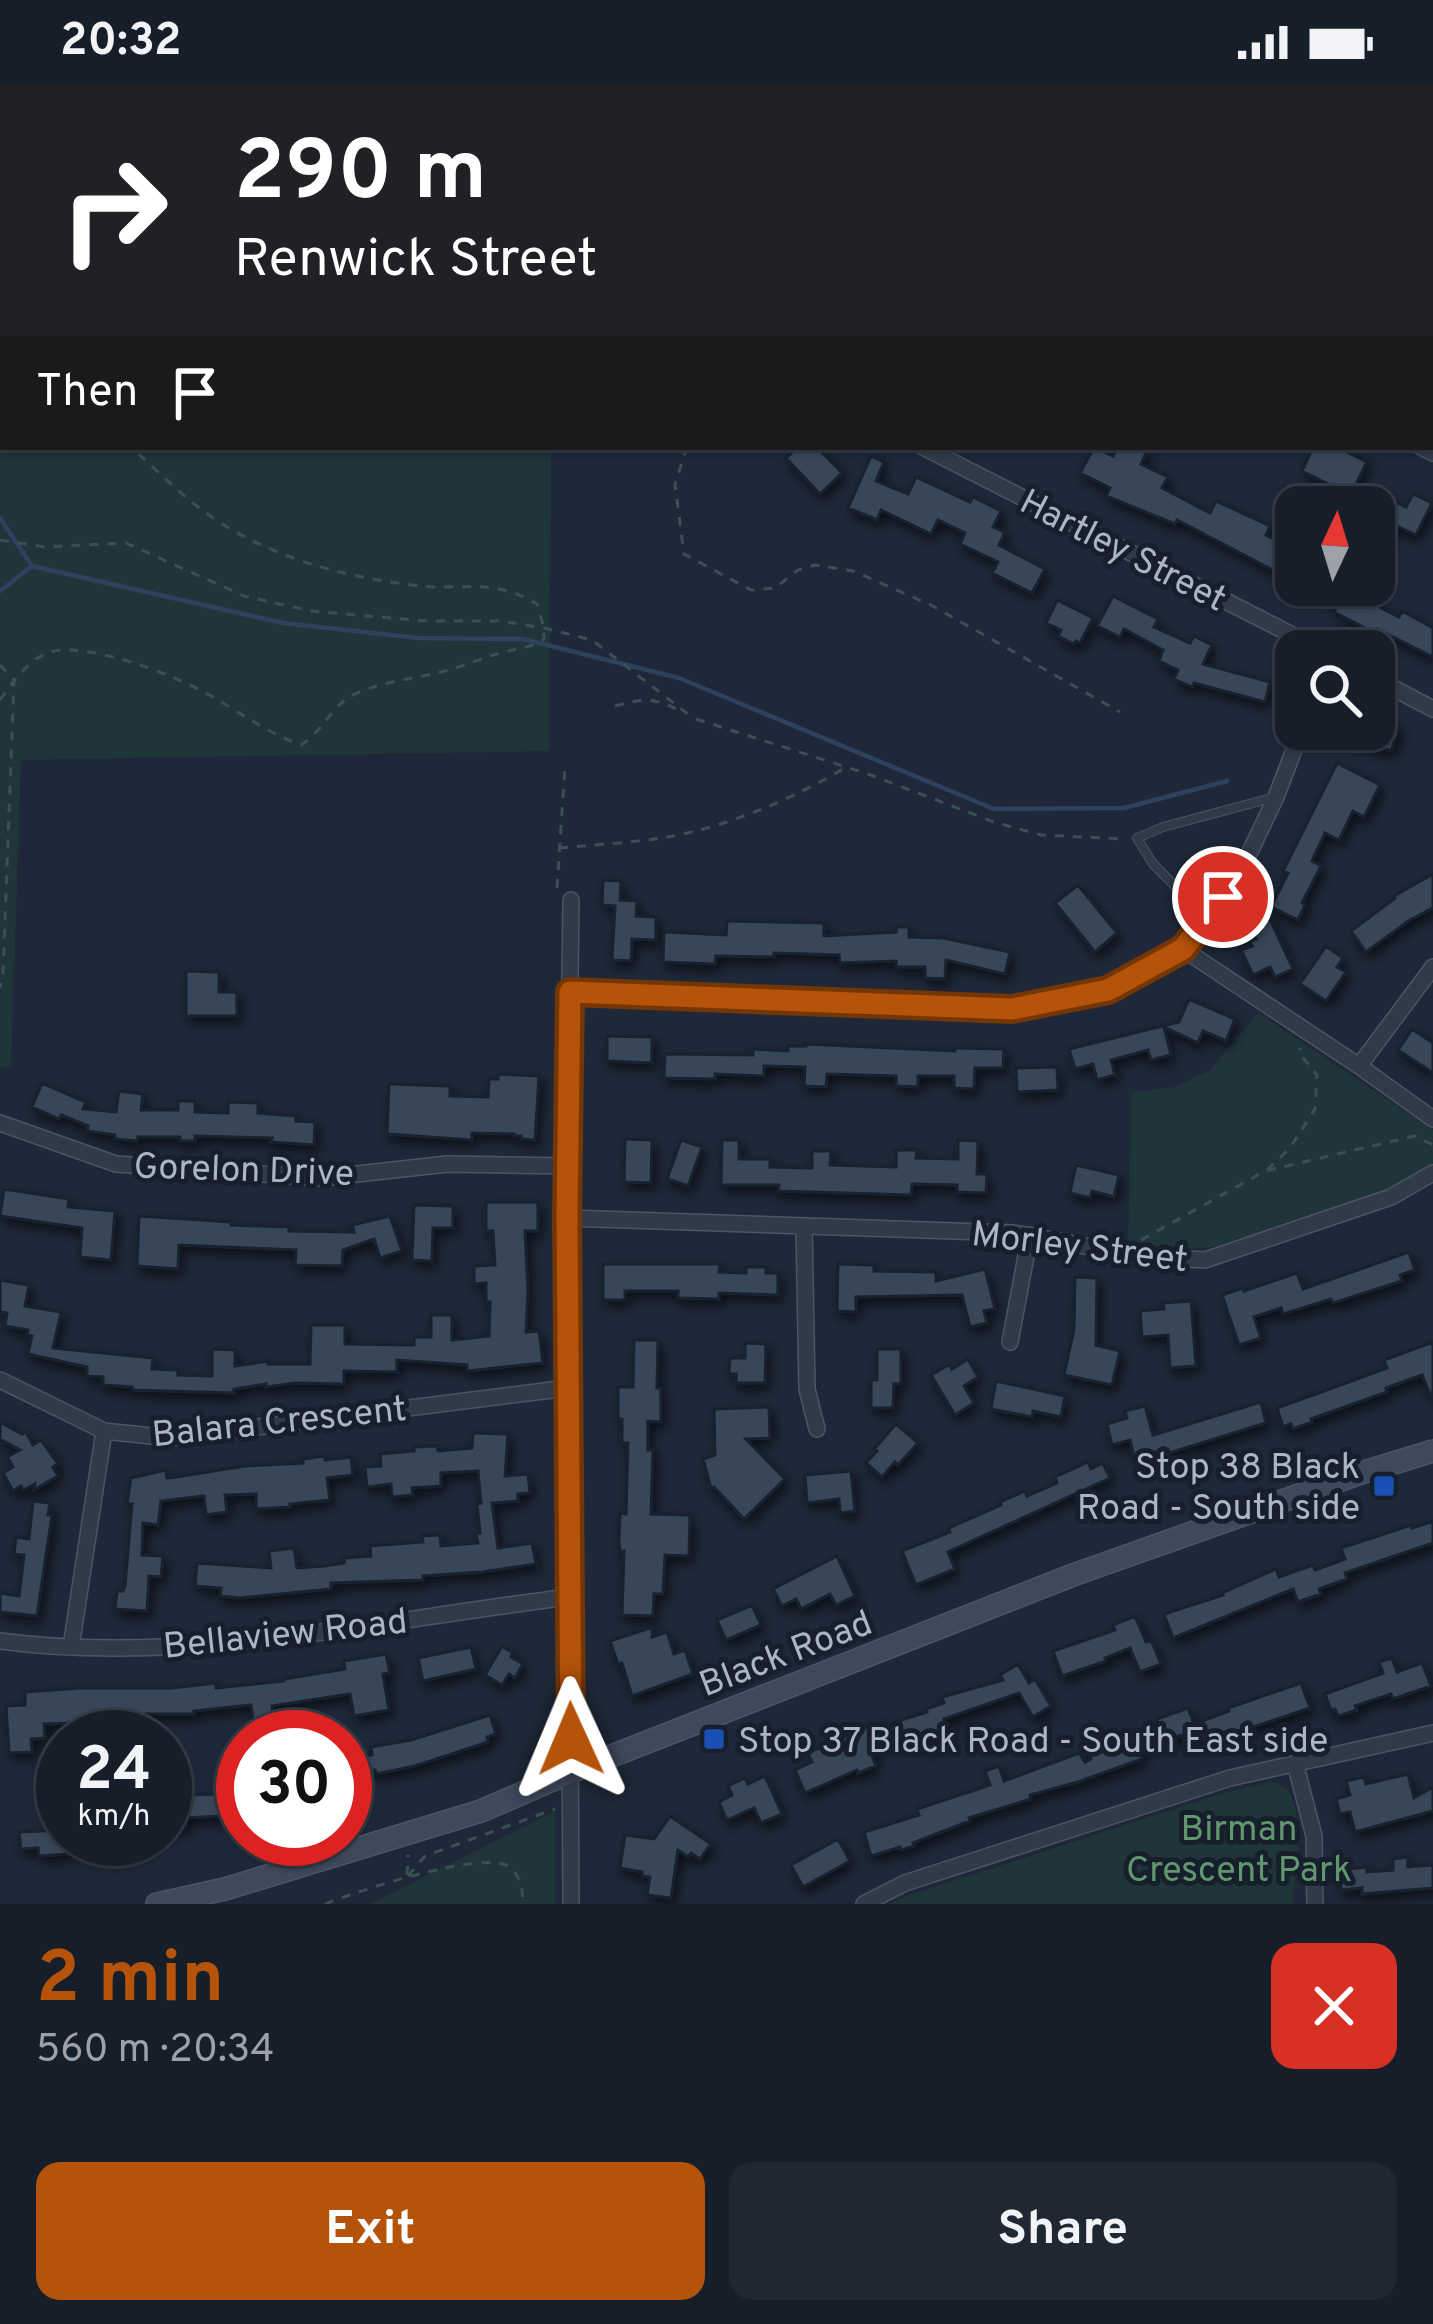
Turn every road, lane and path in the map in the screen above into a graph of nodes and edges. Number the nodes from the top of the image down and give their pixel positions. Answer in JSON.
{"nodes":[{"id":1,"x":132,"y":450,"type":"edge"},
{"id":2,"x":686,"y":450,"type":"edge"},
{"id":3,"x":929,"y":450,"type":"edge"},
{"id":4,"x":968,"y":450,"type":"edge"},
{"id":5,"x":960,"y":465,"type":"junction"},
{"id":6,"x":0,"y":540,"type":"edge"},
{"id":7,"x":544,"y":628,"type":"junction"},
{"id":8,"x":1283,"y":630,"type":"edge"},
{"id":9,"x":0,"y":665,"type":"edge"},
{"id":10,"x":14,"y":680,"type":"junction"},
{"id":11,"x":1395,"y":688,"type":"edge"},
{"id":12,"x":0,"y":700,"type":"edge"},
{"id":13,"x":616,"y":706,"type":"dead end"},
{"id":14,"x":1433,"y":709,"type":"edge"},
{"id":15,"x":1120,"y":712,"type":"dead end"},
{"id":16,"x":693,"y":718,"type":"junction"},
{"id":17,"x":1294,"y":750,"type":"edge"},
{"id":18,"x":565,"y":766,"type":"dead end"},
{"id":19,"x":846,"y":768,"type":"junction"},
{"id":20,"x":1276,"y":797,"type":"junction"},
{"id":21,"x":1137,"y":838,"type":"junction"},
{"id":22,"x":559,"y":848,"type":"junction"},
{"id":23,"x":571,"y":900,"type":"joint"},
{"id":24,"x":1208,"y":918,"type":"junction"},
{"id":25,"x":1183,"y":949,"type":"junction"},
{"id":26,"x":1433,"y":967,"type":"edge"},
{"id":27,"x":0,"y":988,"type":"edge"},
{"id":28,"x":570,"y":992,"type":"junction"},
{"id":29,"x":1302,"y":1028,"type":"junction"},
{"id":30,"x":1358,"y":1066,"type":"junction"},
{"id":31,"x":1433,"y":1119,"type":"edge"},
{"id":32,"x":0,"y":1123,"type":"edge"},
{"id":33,"x":1433,"y":1145,"type":"edge"},
{"id":34,"x":568,"y":1166,"type":"junction"},
{"id":35,"x":1265,"y":1172,"type":"junction"},
{"id":36,"x":1433,"y":1173,"type":"edge"},
{"id":37,"x":567,"y":1217,"type":"junction"},
{"id":38,"x":804,"y":1226,"type":"junction"},
{"id":39,"x":1030,"y":1235,"type":"junction"},
{"id":40,"x":1117,"y":1253,"type":"junction"},
{"id":41,"x":1010,"y":1342,"type":"dead end"},
{"id":42,"x":0,"y":1380,"type":"edge"},
{"id":43,"x":568,"y":1388,"type":"junction"},
{"id":44,"x":817,"y":1429,"type":"dead end"},
{"id":45,"x":104,"y":1431,"type":"junction"},
{"id":46,"x":1433,"y":1450,"type":"edge"},
{"id":47,"x":570,"y":1597,"type":"junction"},
{"id":48,"x":0,"y":1641,"type":"edge"},
{"id":49,"x":71,"y":1647,"type":"junction"},
{"id":50,"x":1433,"y":1733,"type":"edge"},
{"id":51,"x":1295,"y":1763,"type":"junction"},
{"id":52,"x":571,"y":1772,"type":"junction"},
{"id":53,"x":571,"y":1803,"type":"junction"},
{"id":54,"x":408,"y":1847,"type":"dead end"},
{"id":55,"x":406,"y":1877,"type":"junction"},
{"id":56,"x":158,"y":1904,"type":"edge"},
{"id":57,"x":325,"y":1904,"type":"edge"},
{"id":58,"x":523,"y":1904,"type":"edge"},
{"id":59,"x":572,"y":1904,"type":"edge"},
{"id":60,"x":864,"y":1904,"type":"edge"},
{"id":61,"x":1315,"y":1904,"type":"edge"}],
"edges":[{"from":1,"to":7,"type":"path"},
{"from":2,"to":15,"type":"path"},
{"from":3,"to":5,"type":"street","name":"Hartley Street"},
{"from":4,"to":5,"type":"street"},
{"from":5,"to":8,"type":"street","name":"Hartley Street"},
{"from":6,"to":7,"type":"path"},
{"from":7,"to":10,"type":"path"},
{"from":7,"to":16,"type":"path"},
{"from":9,"to":10,"type":"path"},
{"from":10,"to":12,"type":"path"},
{"from":10,"to":27,"type":"path"},
{"from":11,"to":14,"type":"street"},
{"from":13,"to":16,"type":"path"},
{"from":16,"to":19,"type":"path"},
{"from":17,"to":20,"type":"street"},
{"from":18,"to":22,"type":"path"},
{"from":19,"to":21,"type":"path"},
{"from":19,"to":22,"type":"path"},
{"from":20,"to":21,"type":"lane"},
{"from":20,"to":24,"type":"street"},
{"from":21,"to":24,"type":"lane"},
{"from":22,"to":23,"type":"path"},
{"from":23,"to":28,"type":"street"},
{"from":24,"to":25,"type":"street"},
{"from":25,"to":28,"type":"street"},
{"from":25,"to":29,"type":"street"},
{"from":26,"to":30,"type":"street"},
{"from":28,"to":34,"type":"street"},
{"from":29,"to":30,"type":"street"},
{"from":29,"to":35,"type":"path"},
{"from":30,"to":31,"type":"street"},
{"from":32,"to":34,"type":"street","name":"Gorelon Drive"},
{"from":33,"to":35,"type":"path"},
{"from":34,"to":37,"type":"street"},
{"from":35,"to":40,"type":"path"},
{"from":36,"to":40,"type":"street","name":"Morley Street"},
{"from":37,"to":38,"type":"street","name":"Morley Street"},
{"from":37,"to":43,"type":"street"},
{"from":38,"to":39,"type":"street","name":"Morley Street"},
{"from":38,"to":44,"type":"street"},
{"from":39,"to":40,"type":"street","name":"Morley Street"},
{"from":39,"to":41,"type":"street"},
{"from":42,"to":45,"type":"street","name":"Balara Crescent"},
{"from":43,"to":45,"type":"street","name":"Balara Crescent"},
{"from":43,"to":47,"type":"street"},
{"from":45,"to":49,"type":"street"},
{"from":46,"to":52,"type":"main road","name":"Black Road"},
{"from":47,"to":49,"type":"street","name":"Bellaview Road"},
{"from":47,"to":52,"type":"street"},
{"from":48,"to":49,"type":"street","name":"Bellaview Road"},
{"from":50,"to":51,"type":"street"},
{"from":51,"to":60,"type":"street"},
{"from":51,"to":61,"type":"street"},
{"from":52,"to":53,"type":"street"},
{"from":52,"to":56,"type":"main road","name":"Black Road"},
{"from":53,"to":55,"type":"path"},
{"from":53,"to":59,"type":"street"},
{"from":54,"to":55,"type":"path"},
{"from":55,"to":57,"type":"path"},
{"from":55,"to":58,"type":"path"}]}
